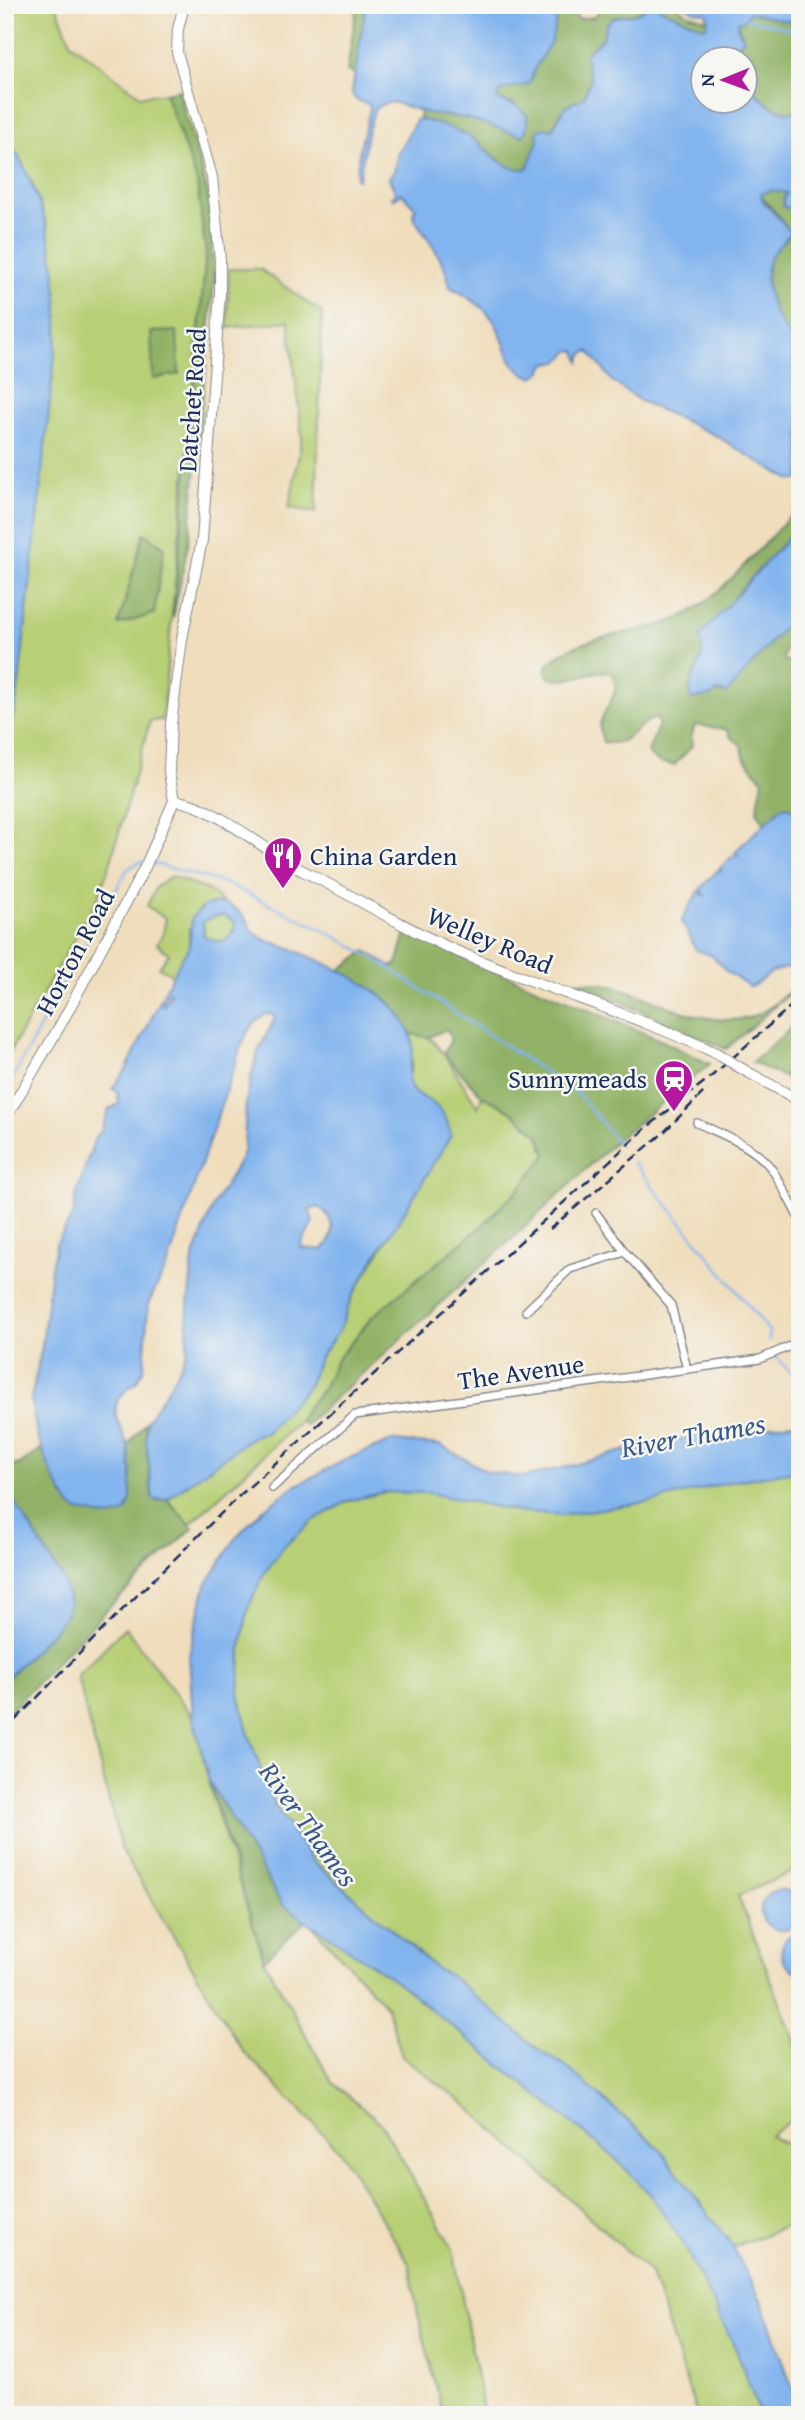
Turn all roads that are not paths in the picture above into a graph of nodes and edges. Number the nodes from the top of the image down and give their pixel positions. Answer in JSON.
{"nodes":[{"id":1,"x":184,"y":5,"type":"edge"},
{"id":2,"x":174,"y":801,"type":"junction"},
{"id":3,"x":800,"y":1101,"type":"edge"},
{"id":4,"x":5,"y":1119,"type":"edge"},
{"id":5,"x":697,"y":1123,"type":"dead end"},
{"id":6,"x":596,"y":1213,"type":"dead end"},
{"id":7,"x":800,"y":1220,"type":"edge"},
{"id":8,"x":625,"y":1252,"type":"junction"},
{"id":9,"x":526,"y":1311,"type":"dead end"},
{"id":10,"x":800,"y":1342,"type":"edge"},
{"id":11,"x":687,"y":1369,"type":"junction"},
{"id":12,"x":272,"y":1488,"type":"dead end"}],
"edges":[{"from":1,"to":2,"type":"main road","name":"Datchet Road"},
{"from":2,"to":3,"type":"main road","name":"Welley Road","bridge":true},
{"from":2,"to":4,"type":"main road","name":"Horton Road"},
{"from":5,"to":7,"type":"street"},
{"from":6,"to":8,"type":"street"},
{"from":8,"to":9,"type":"street"},
{"from":8,"to":11,"type":"street"},
{"from":10,"to":11,"type":"street","name":"The Avenue"},
{"from":11,"to":12,"type":"street","name":"The Avenue"}]}
